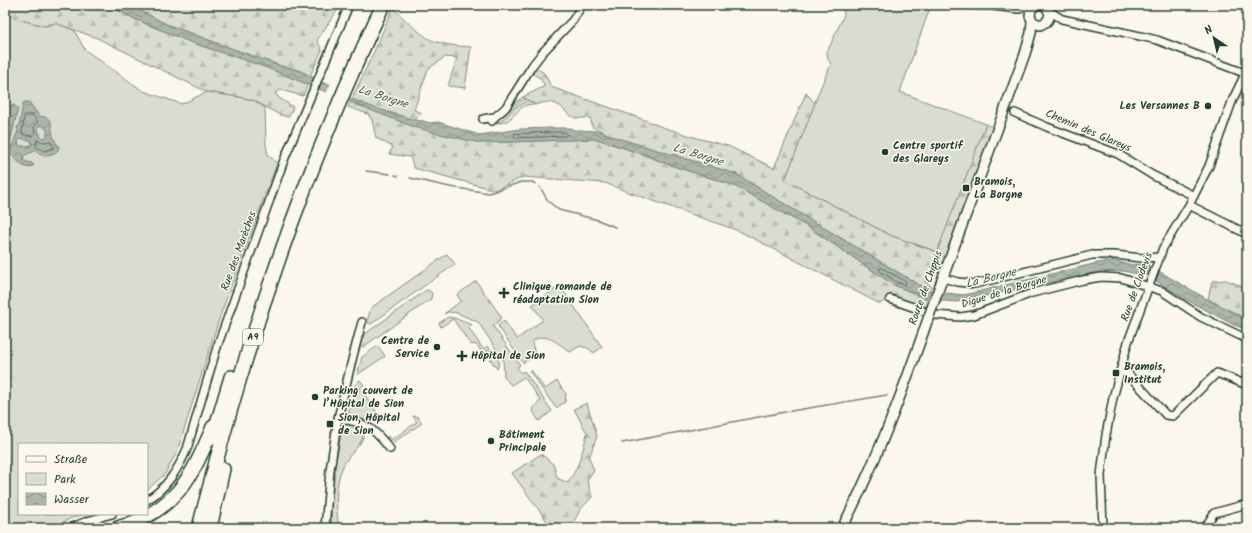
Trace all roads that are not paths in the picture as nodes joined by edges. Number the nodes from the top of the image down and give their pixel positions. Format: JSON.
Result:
{"nodes":[{"id":1,"x":349,"y":5,"type":"edge"},
{"id":2,"x":373,"y":5,"type":"edge"},
{"id":3,"x":383,"y":5,"type":"edge"},
{"id":4,"x":582,"y":5,"type":"edge"},
{"id":5,"x":967,"y":5,"type":"edge"},
{"id":6,"x":1043,"y":7,"type":"edge"},
{"id":7,"x":1013,"y":9,"type":"junction"},
{"id":8,"x":1062,"y":19,"type":"junction"},
{"id":9,"x":1031,"y":20,"type":"junction"},
{"id":10,"x":1044,"y":24,"type":"junction"},
{"id":11,"x":362,"y":40,"type":"junction"},
{"id":12,"x":1025,"y":54,"type":"junction"},
{"id":13,"x":1246,"y":72,"type":"edge"},
{"id":14,"x":1015,"y":113,"type":"dead end"},
{"id":15,"x":483,"y":119,"type":"dead end"},
{"id":16,"x":316,"y":148,"type":"junction"},
{"id":17,"x":1194,"y":196,"type":"junction"},
{"id":18,"x":1189,"y":205,"type":"junction"},
{"id":19,"x":1247,"y":234,"type":"edge"},
{"id":20,"x":1160,"y":257,"type":"junction"},
{"id":21,"x":943,"y":278,"type":"junction"},
{"id":22,"x":1149,"y":286,"type":"junction"},
{"id":23,"x":890,"y":299,"type":"dead end"},
{"id":24,"x":362,"y":322,"type":"dead end"},
{"id":25,"x":1247,"y":339,"type":"edge"},
{"id":26,"x":248,"y":351,"type":"junction"},
{"id":27,"x":1120,"y":371,"type":"junction"},
{"id":28,"x":1247,"y":385,"type":"edge"},
{"id":29,"x":222,"y":405,"type":"junction"},
{"id":30,"x":338,"y":418,"type":"junction"},
{"id":31,"x":390,"y":449,"type":"dead end"},
{"id":32,"x":148,"y":499,"type":"edge"},
{"id":33,"x":1247,"y":504,"type":"edge"},
{"id":34,"x":108,"y":515,"type":"edge"},
{"id":35,"x":70,"y":528,"type":"edge"},
{"id":36,"x":118,"y":528,"type":"edge"},
{"id":37,"x":190,"y":528,"type":"edge"},
{"id":38,"x":199,"y":528,"type":"edge"},
{"id":39,"x":210,"y":528,"type":"edge"},
{"id":40,"x":325,"y":528,"type":"edge"},
{"id":41,"x":842,"y":528,"type":"edge"},
{"id":42,"x":1103,"y":528,"type":"edge"},
{"id":43,"x":1202,"y":528,"type":"edge"}],
"edges":[{"from":1,"to":32,"type":"street","name":"Rue des Marèches"},
{"from":2,"to":11,"type":"highway","number":"A9"},
{"from":3,"to":11,"type":"highway","number":"A9"},
{"from":4,"to":15,"type":"street"},
{"from":5,"to":7,"type":"street"},
{"from":6,"to":7,"type":"street"},
{"from":6,"to":8,"type":"street"},
{"from":6,"to":9,"type":"street","name":"Route de Chippis"},
{"from":6,"to":10,"type":"street","name":"Route de Chippis"},
{"from":7,"to":9,"type":"street"},
{"from":8,"to":10,"type":"street"},
{"from":8,"to":13,"type":"street"},
{"from":9,"to":10,"type":"street"},
{"from":9,"to":12,"type":"street","name":"Route de Chippis"},
{"from":10,"to":12,"type":"street","name":"Route de Chippis"},
{"from":11,"to":16,"type":"highway","number":"A9"},
{"from":12,"to":21,"type":"street","name":"Route de Chippis"},
{"from":13,"to":17,"type":"street","name":"Rue de Clodevis"},
{"from":14,"to":17,"type":"street","name":"Chemin des Glareys"},
{"from":16,"to":26,"type":"highway","number":"A9"},
{"from":16,"to":29,"type":"highway","number":"A9"},
{"from":17,"to":18,"type":"street","name":"Rue de Clodevis"},
{"from":18,"to":19,"type":"street"},
{"from":18,"to":20,"type":"street","name":"Rue de Clodevis"},
{"from":20,"to":21,"type":"street"},
{"from":20,"to":22,"type":"street","name":"Rue de Clodevis"},
{"from":21,"to":41,"type":"street","name":"Route de Chippis","bridge":true},
{"from":22,"to":23,"type":"street","name":"Digue de la Borgne"},
{"from":22,"to":25,"type":"street","name":"Digue de la Borgne"},
{"from":22,"to":27,"type":"street","name":"Rue de Clodevis"},
{"from":24,"to":30,"type":"street"},
{"from":26,"to":38,"type":"highway","number":"A9"},
{"from":26,"to":39,"type":"highway"},
{"from":27,"to":28,"type":"street"},
{"from":27,"to":42,"type":"street","name":"Rue de Clodevis"},
{"from":29,"to":36,"type":"highway"},
{"from":29,"to":37,"type":"highway","number":"A9"},
{"from":30,"to":31,"type":"street"},
{"from":30,"to":40,"type":"street"},
{"from":33,"to":43,"type":"street"},
{"from":34,"to":35,"type":"street"}]}
